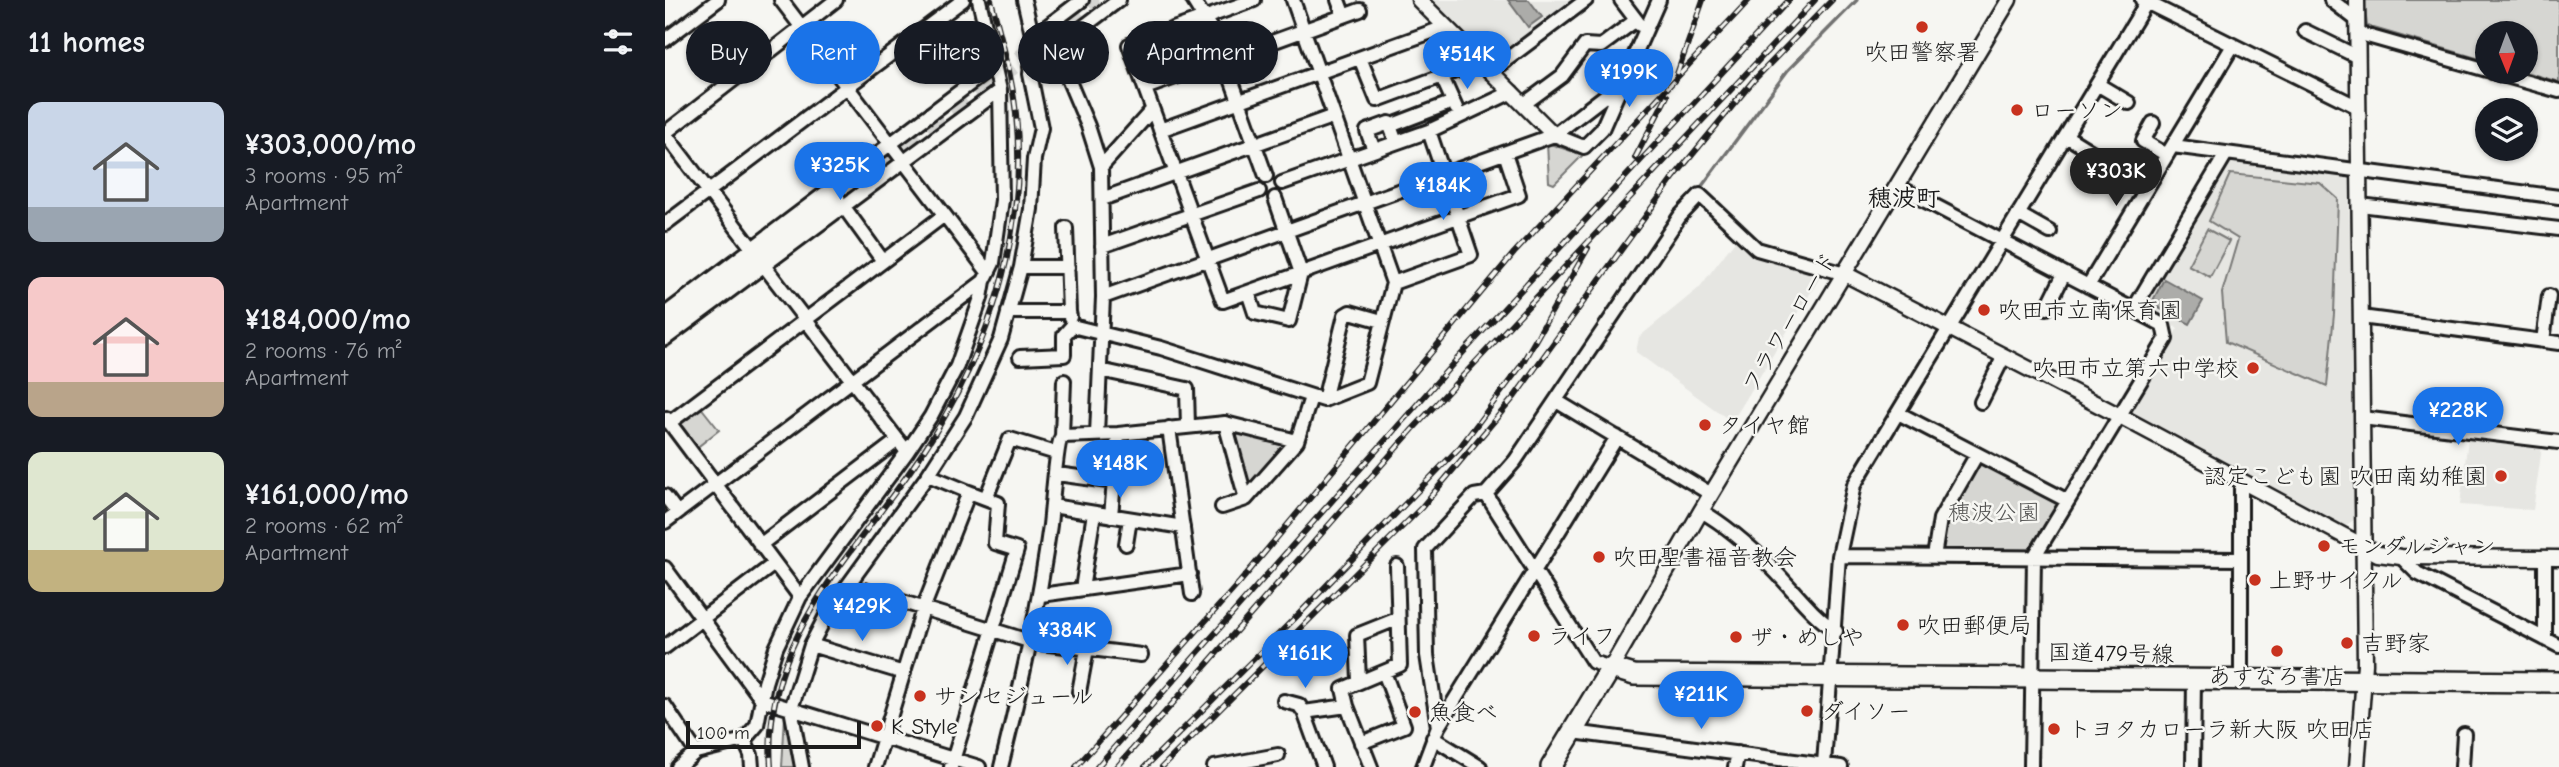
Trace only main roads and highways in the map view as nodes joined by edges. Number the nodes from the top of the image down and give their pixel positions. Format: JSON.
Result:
{"nodes":[{"id":1,"x":839,"y":203,"type":"tunnel mouth"},
{"id":2,"x":665,"y":327,"type":"edge"},
{"id":3,"x":2559,"y":682,"type":"edge"},
{"id":4,"x":1551,"y":767,"type":"edge"}],
"edges":[{"from":1,"to":2,"type":"main road"},
{"from":3,"to":4,"type":"main road","name":"国道479号線"}]}
